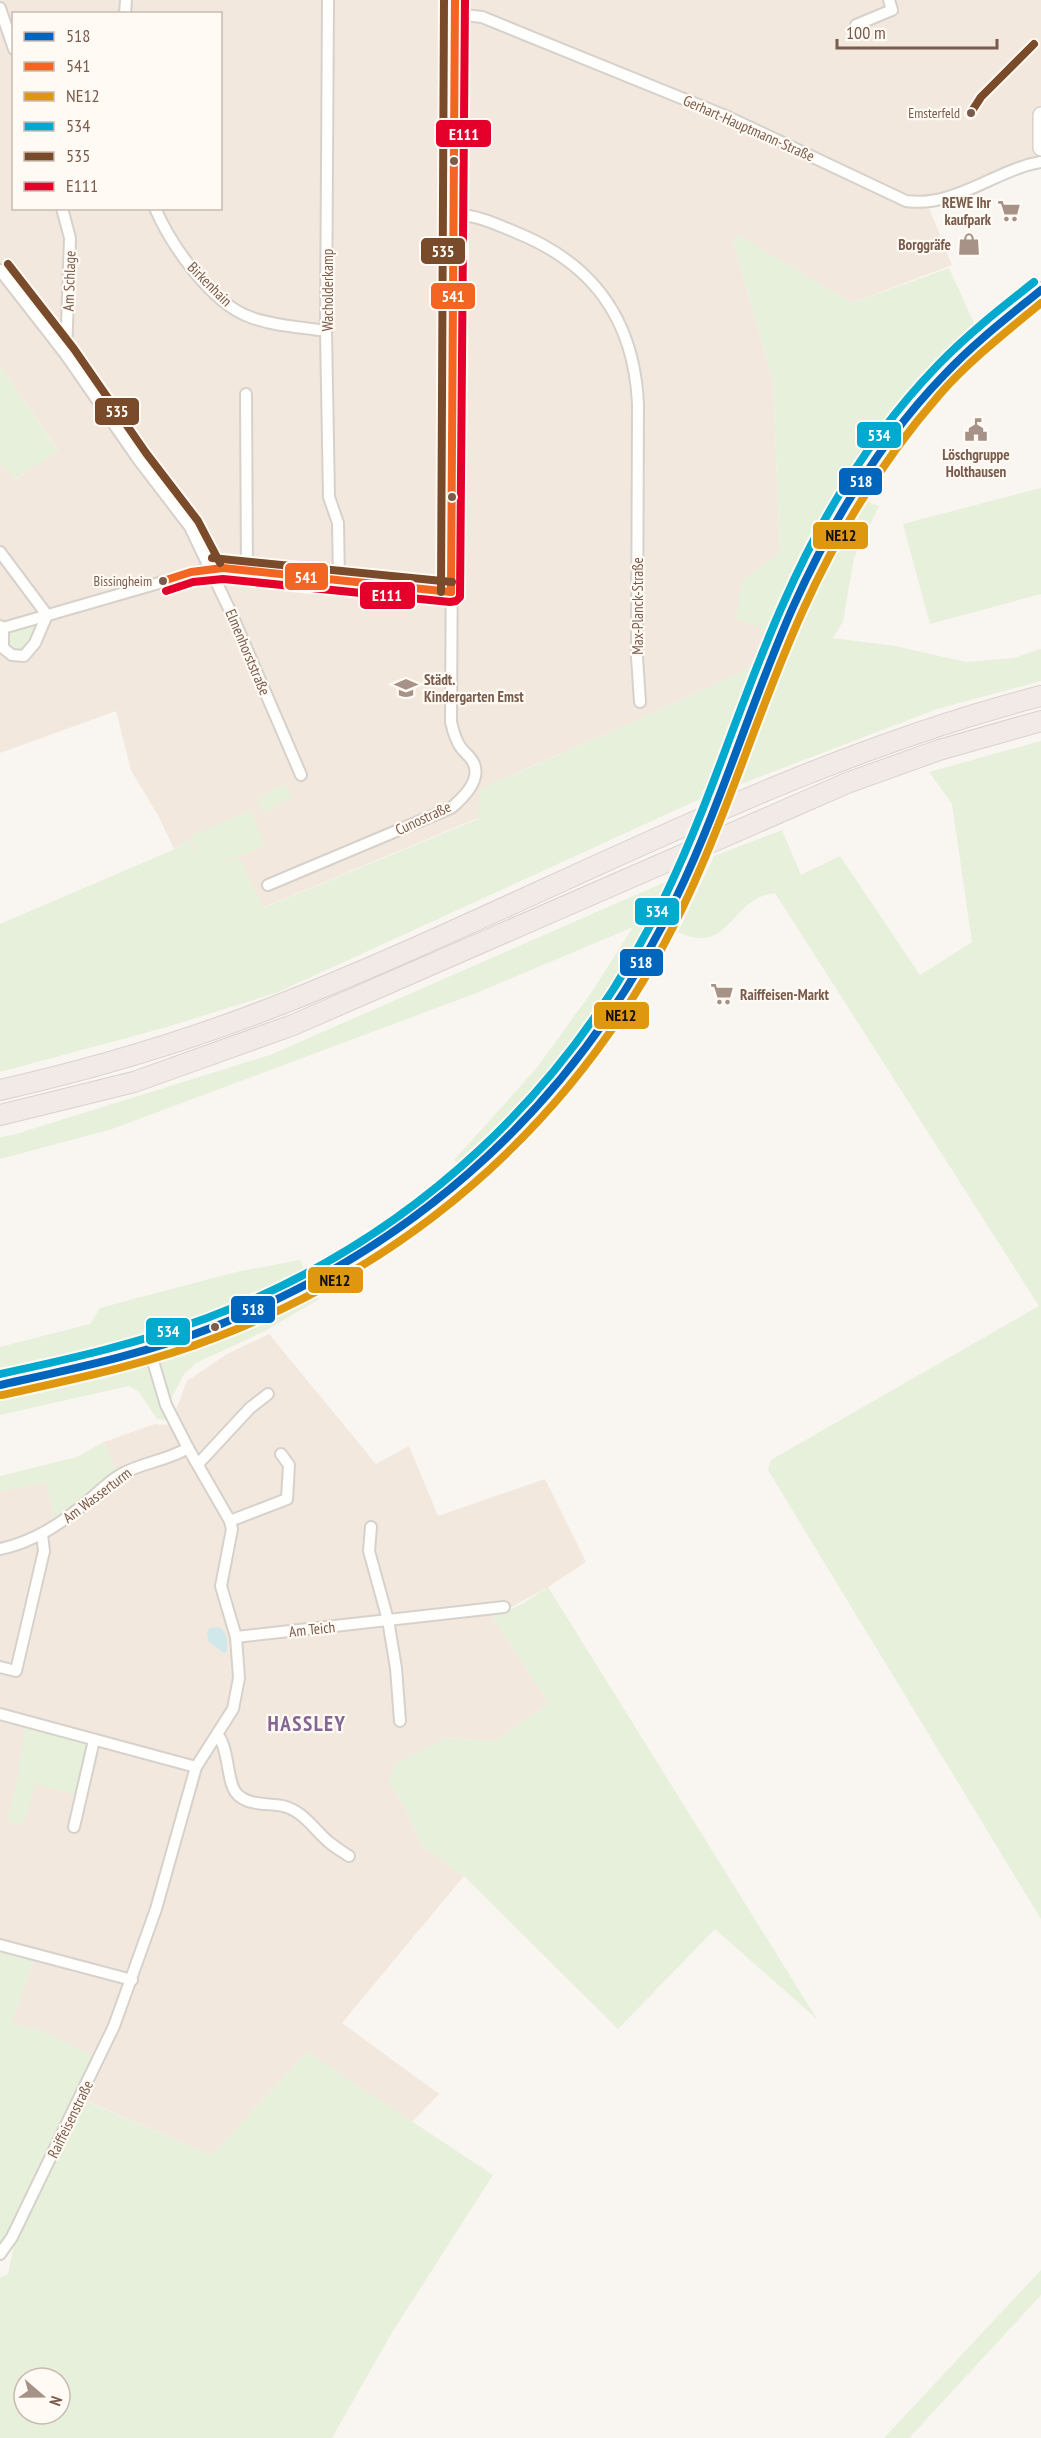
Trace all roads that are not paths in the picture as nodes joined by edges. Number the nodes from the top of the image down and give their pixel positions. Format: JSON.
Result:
{"nodes":[{"id":1,"x":328,"y":0,"type":"edge"},
{"id":2,"x":455,"y":0,"type":"edge"},
{"id":3,"x":889,"y":0,"type":"edge"},
{"id":4,"x":0,"y":8,"type":"edge"},
{"id":5,"x":455,"y":14,"type":"junction"},
{"id":6,"x":856,"y":25,"type":"dead end"},
{"id":7,"x":12,"y":43,"type":"edge"},
{"id":8,"x":1041,"y":115,"type":"edge"},
{"id":9,"x":1041,"y":148,"type":"edge"},
{"id":10,"x":1041,"y":162,"type":"edge"},
{"id":11,"x":63,"y":210,"type":"edge"},
{"id":12,"x":156,"y":210,"type":"edge"},
{"id":13,"x":453,"y":214,"type":"junction"},
{"id":14,"x":0,"y":270,"type":"edge"},
{"id":15,"x":1041,"y":290,"type":"edge"},
{"id":16,"x":326,"y":331,"type":"junction"},
{"id":17,"x":66,"y":356,"type":"junction"},
{"id":18,"x":246,"y":394,"type":"dead end"},
{"id":19,"x":0,"y":552,"type":"edge"},
{"id":20,"x":211,"y":568,"type":"junction"},
{"id":21,"x":247,"y":570,"type":"junction"},
{"id":22,"x":339,"y":579,"type":"junction"},
{"id":23,"x":451,"y":592,"type":"junction"},
{"id":24,"x":47,"y":615,"type":"junction"},
{"id":25,"x":1,"y":627,"type":"edge"},
{"id":26,"x":1041,"y":696,"type":"edge"},
{"id":27,"x":640,"y":702,"type":"dead end"},
{"id":28,"x":1041,"y":721,"type":"edge"},
{"id":29,"x":301,"y":775,"type":"dead end"},
{"id":30,"x":268,"y":885,"type":"dead end"},
{"id":31,"x":0,"y":1090,"type":"edge"},
{"id":32,"x":0,"y":1115,"type":"edge"},
{"id":33,"x":149,"y":1348,"type":"junction"},
{"id":34,"x":0,"y":1385,"type":"edge"},
{"id":35,"x":268,"y":1394,"type":"dead end"},
{"id":36,"x":188,"y":1448,"type":"junction"},
{"id":37,"x":281,"y":1454,"type":"dead end"},
{"id":38,"x":198,"y":1464,"type":"junction"},
{"id":39,"x":230,"y":1521,"type":"junction"},
{"id":40,"x":371,"y":1527,"type":"dead end"},
{"id":41,"x":42,"y":1534,"type":"junction"},
{"id":42,"x":0,"y":1549,"type":"edge"},
{"id":43,"x":504,"y":1607,"type":"dead end"},
{"id":44,"x":388,"y":1620,"type":"junction"},
{"id":45,"x":236,"y":1637,"type":"junction"},
{"id":46,"x":0,"y":1667,"type":"edge"},
{"id":47,"x":0,"y":1714,"type":"edge"},
{"id":48,"x":400,"y":1721,"type":"dead end"},
{"id":49,"x":218,"y":1735,"type":"junction"},
{"id":50,"x":94,"y":1740,"type":"junction"},
{"id":51,"x":196,"y":1767,"type":"junction"},
{"id":52,"x":75,"y":1827,"type":"dead end"},
{"id":53,"x":349,"y":1856,"type":"dead end"},
{"id":54,"x":0,"y":1945,"type":"edge"},
{"id":55,"x":132,"y":1980,"type":"junction"},
{"id":56,"x":0,"y":2254,"type":"edge"}],
"edges":[{"from":1,"to":16,"type":"street","name":"Wacholderkamp"},
{"from":2,"to":5,"type":"street","name":"Cunostraße"},
{"from":3,"to":6,"type":"street"},
{"from":4,"to":7,"type":"street"},
{"from":5,"to":10,"type":"street","name":"Gerhart-Hauptmann-Straße"},
{"from":5,"to":13,"type":"street","name":"Cunostraße"},
{"from":8,"to":9,"type":"main road"},
{"from":11,"to":17,"type":"street","name":"Am Schlage"},
{"from":12,"to":16,"type":"street","name":"Birkenhain"},
{"from":13,"to":23,"type":"street","name":"Cunostraße"},
{"from":13,"to":27,"type":"street","name":"Max-Planck-Straße"},
{"from":14,"to":17,"type":"street","name":"Elmenhorststraße"},
{"from":15,"to":33,"type":"main road","bridge":true},
{"from":16,"to":22,"type":"street","name":"Wacholderkamp"},
{"from":17,"to":20,"type":"street","name":"Elmenhorststraße"},
{"from":18,"to":21,"type":"street"},
{"from":19,"to":24,"type":"street"},
{"from":20,"to":21,"type":"street"},
{"from":20,"to":24,"type":"street"},
{"from":20,"to":29,"type":"street","name":"Elmenhorststraße"},
{"from":21,"to":22,"type":"street"},
{"from":22,"to":23,"type":"street"},
{"from":23,"to":30,"type":"street","name":"Cunostraße"},
{"from":24,"to":25,"type":"street"},
{"from":24,"to":25,"type":"street"},
{"from":26,"to":31,"type":"highway"},
{"from":28,"to":32,"type":"highway"},
{"from":33,"to":34,"type":"main road"},
{"from":33,"to":36,"type":"street"},
{"from":35,"to":38,"type":"street"},
{"from":36,"to":38,"type":"street"},
{"from":36,"to":41,"type":"street","name":"Am Wasserturm"},
{"from":37,"to":39,"type":"street"},
{"from":38,"to":39,"type":"street"},
{"from":39,"to":45,"type":"street","name":"Raiffeisenstraße"},
{"from":40,"to":44,"type":"street"},
{"from":41,"to":42,"type":"street","name":"Am Wasserturm"},
{"from":41,"to":46,"type":"street"},
{"from":43,"to":44,"type":"street","name":"Am Teich"},
{"from":44,"to":45,"type":"street","name":"Am Teich"},
{"from":44,"to":48,"type":"street"},
{"from":45,"to":49,"type":"street","name":"Raiffeisenstraße"},
{"from":47,"to":50,"type":"street"},
{"from":49,"to":51,"type":"street","name":"Raiffeisenstraße"},
{"from":49,"to":53,"type":"street"},
{"from":50,"to":51,"type":"street"},
{"from":50,"to":52,"type":"street"},
{"from":51,"to":55,"type":"street","name":"Raiffeisenstraße"},
{"from":54,"to":55,"type":"street"},
{"from":55,"to":56,"type":"street","name":"Raiffeisenstraße"}]}
